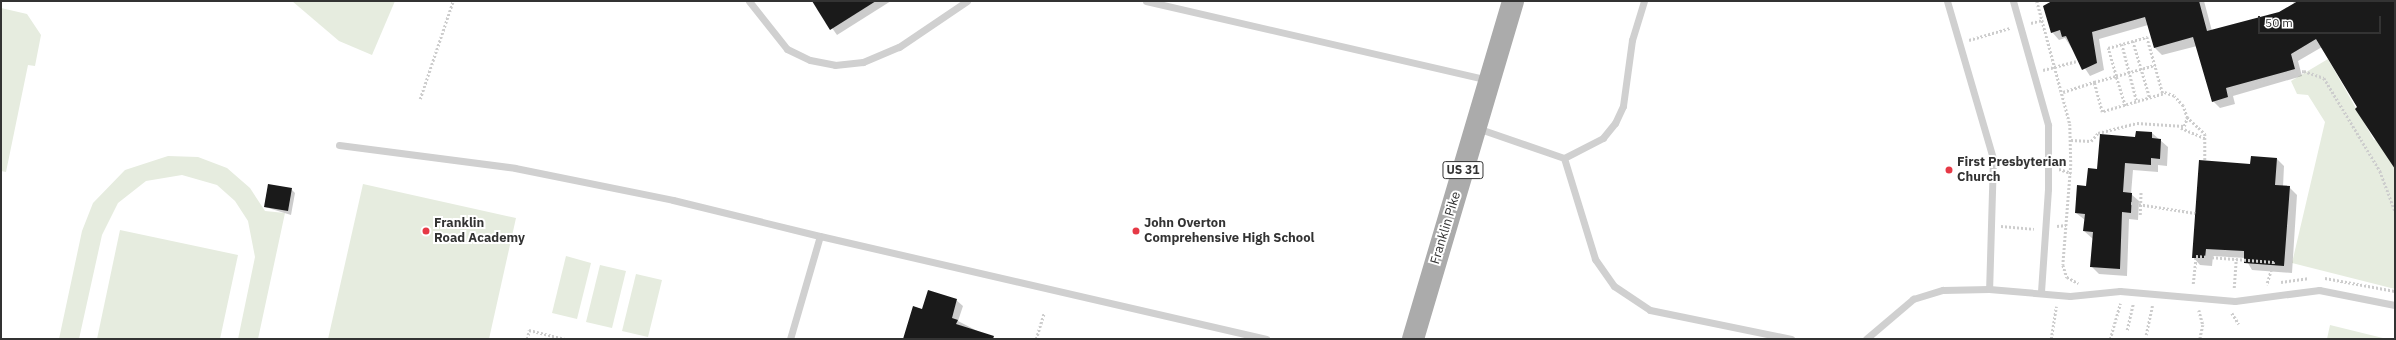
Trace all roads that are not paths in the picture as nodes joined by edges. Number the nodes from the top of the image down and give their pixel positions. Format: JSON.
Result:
{"nodes":[{"id":1,"x":749,"y":1,"type":"edge"},
{"id":2,"x":967,"y":1,"type":"edge"},
{"id":3,"x":1146,"y":1,"type":"edge"},
{"id":4,"x":1513,"y":1,"type":"edge"},
{"id":5,"x":1644,"y":1,"type":"edge"},
{"id":6,"x":1948,"y":1,"type":"edge"},
{"id":7,"x":2013,"y":1,"type":"edge"},
{"id":8,"x":1490,"y":81,"type":"junction"},
{"id":9,"x":1476,"y":127,"type":"junction"},
{"id":10,"x":339,"y":144,"type":"dead end"},
{"id":11,"x":1564,"y":158,"type":"junction"},
{"id":12,"x":820,"y":236,"type":"junction"},
{"id":13,"x":1990,"y":289,"type":"junction"},
{"id":14,"x":2041,"y":293,"type":"junction"},
{"id":15,"x":2395,"y":305,"type":"edge"},
{"id":16,"x":790,"y":339,"type":"edge"},
{"id":17,"x":1266,"y":339,"type":"edge"},
{"id":18,"x":1413,"y":339,"type":"edge"},
{"id":19,"x":1791,"y":339,"type":"edge"},
{"id":20,"x":1866,"y":339,"type":"edge"}],
"edges":[{"from":1,"to":2,"type":"lane"},
{"from":3,"to":8,"type":"lane"},
{"from":4,"to":8,"type":"main road","name":"Franklin Pike","number":"US 31"},
{"from":5,"to":11,"type":"lane"},
{"from":6,"to":13,"type":"lane"},
{"from":7,"to":14,"type":"lane"},
{"from":8,"to":9,"type":"main road","name":"Franklin Pike","number":"US 31"},
{"from":9,"to":11,"type":"lane"},
{"from":9,"to":18,"type":"main road","name":"Franklin Pike","number":"US 31"},
{"from":10,"to":12,"type":"lane"},
{"from":11,"to":19,"type":"lane"},
{"from":12,"to":16,"type":"lane"},
{"from":12,"to":17,"type":"lane"},
{"from":13,"to":14,"type":"lane"},
{"from":13,"to":20,"type":"lane"},
{"from":14,"to":15,"type":"lane"}]}
